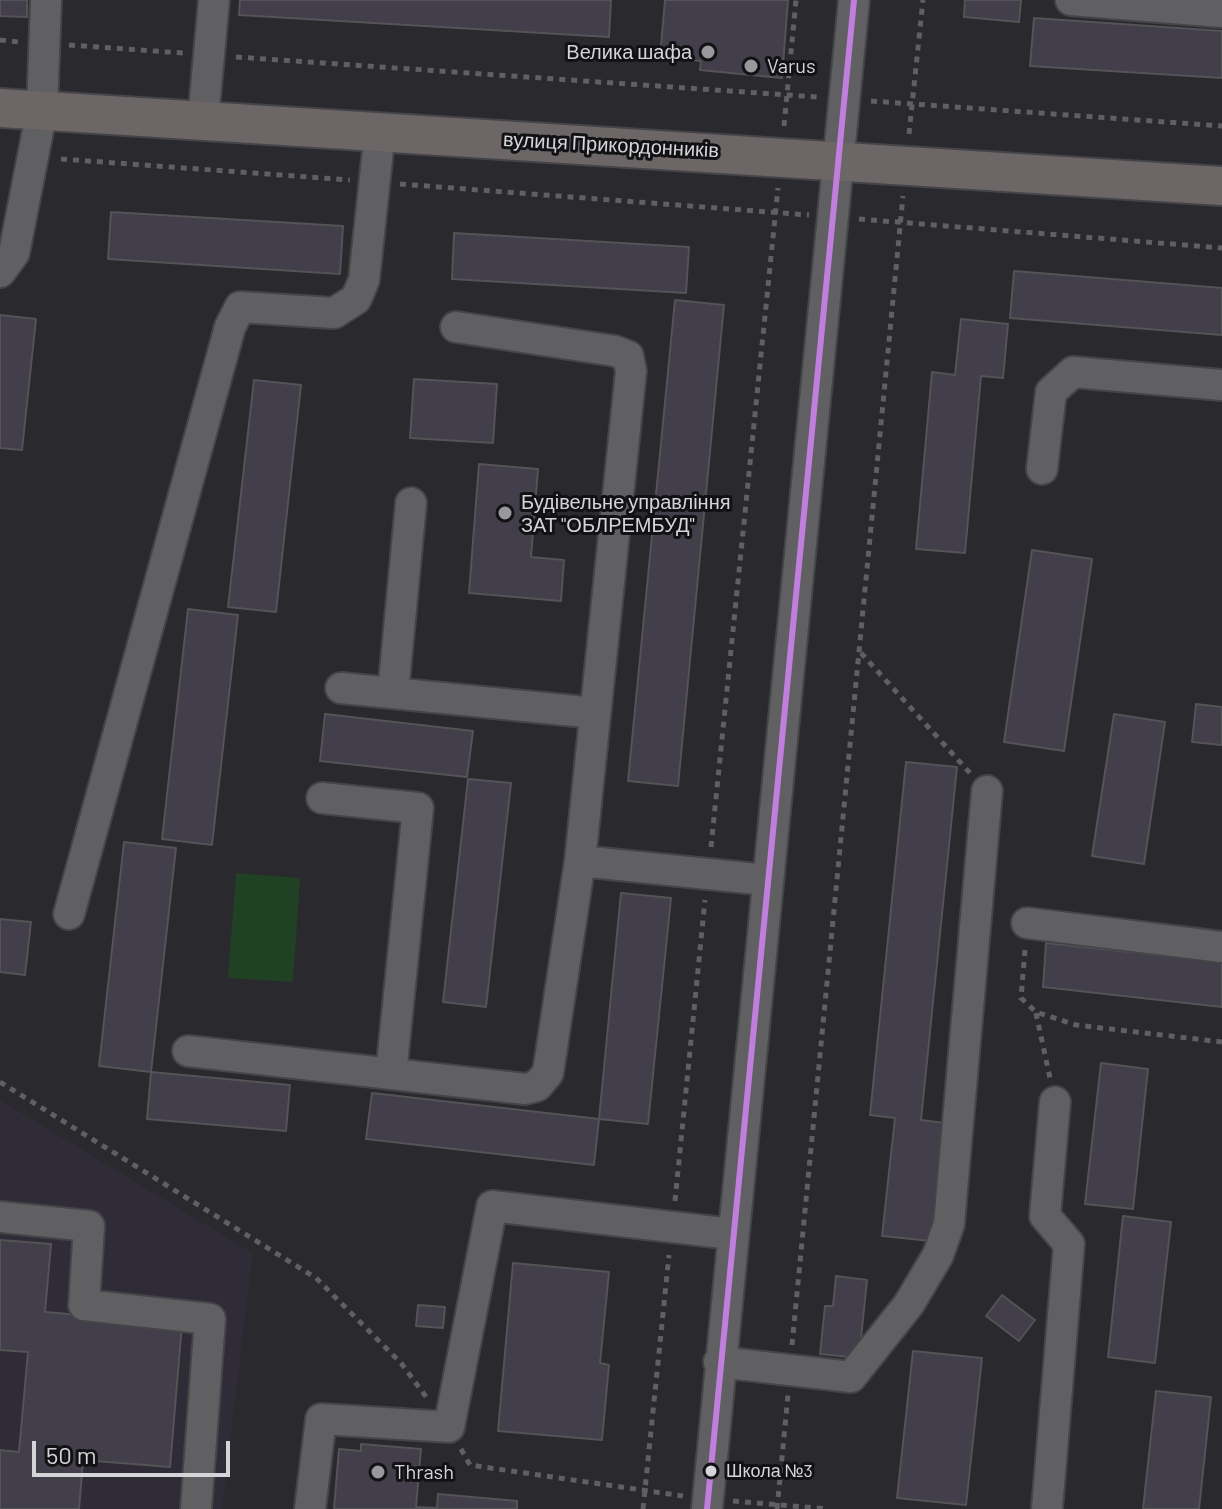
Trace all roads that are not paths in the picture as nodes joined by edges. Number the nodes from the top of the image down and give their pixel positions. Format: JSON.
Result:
{"nodes":[{"id":1,"x":46,"y":0,"type":"edge"},
{"id":2,"x":214,"y":0,"type":"edge"},
{"id":3,"x":854,"y":0,"type":"edge"},
{"id":4,"x":1071,"y":0,"type":"edge"},
{"id":5,"x":1222,"y":12,"type":"edge"},
{"id":6,"x":0,"y":108,"type":"edge"},
{"id":7,"x":42,"y":110,"type":"junction"},
{"id":8,"x":203,"y":120,"type":"junction"},
{"id":9,"x":380,"y":131,"type":"junction"},
{"id":10,"x":839,"y":159,"type":"junction"},
{"id":11,"x":1222,"y":186,"type":"edge"},
{"id":12,"x":0,"y":272,"type":"edge"},
{"id":13,"x":456,"y":327,"type":"dead end"},
{"id":14,"x":1222,"y":385,"type":"edge"},
{"id":15,"x":1042,"y":469,"type":"dead end"},
{"id":16,"x":411,"y":503,"type":"dead end"},
{"id":17,"x":341,"y":688,"type":"dead end"},
{"id":18,"x":393,"y":693,"type":"junction"},
{"id":19,"x":595,"y":713,"type":"junction"},
{"id":20,"x":987,"y":791,"type":"road end"},
{"id":21,"x":322,"y":798,"type":"dead end"},
{"id":22,"x":580,"y":861,"type":"junction"},
{"id":23,"x":767,"y":880,"type":"junction"},
{"id":24,"x":69,"y":914,"type":"dead end"},
{"id":25,"x":1027,"y":923,"type":"road end"},
{"id":26,"x":1222,"y":947,"type":"edge"},
{"id":27,"x":188,"y":1051,"type":"dead end"},
{"id":28,"x":391,"y":1074,"type":"junction"},
{"id":29,"x":1055,"y":1102,"type":"road end"},
{"id":30,"x":0,"y":1217,"type":"edge"},
{"id":31,"x":732,"y":1234,"type":"junction"},
{"id":32,"x":719,"y":1362,"type":"junction"},
{"id":33,"x":707,"y":1502,"type":"edge"},
{"id":34,"x":196,"y":1509,"type":"edge"},
{"id":35,"x":310,"y":1509,"type":"edge"},
{"id":36,"x":1047,"y":1509,"type":"edge"}],
"edges":[{"from":1,"to":7,"type":"street"},
{"from":2,"to":8,"type":"street"},
{"from":3,"to":10,"type":"street"},
{"from":4,"to":5,"type":"street"},
{"from":6,"to":7,"type":"main road","name":"вулиця Прикордонників"},
{"from":7,"to":8,"type":"main road","name":"вулиця Прикордонників"},
{"from":7,"to":12,"type":"street"},
{"from":8,"to":9,"type":"main road","name":"вулиця Прикордонників"},
{"from":9,"to":10,"type":"main road","name":"вулиця Прикордонників"},
{"from":9,"to":24,"type":"street"},
{"from":10,"to":11,"type":"main road","name":"вулиця Прикордонників"},
{"from":10,"to":23,"type":"street"},
{"from":13,"to":19,"type":"street"},
{"from":14,"to":15,"type":"street"},
{"from":16,"to":18,"type":"street"},
{"from":17,"to":18,"type":"street"},
{"from":18,"to":19,"type":"street"},
{"from":19,"to":22,"type":"street"},
{"from":20,"to":32,"type":"street"},
{"from":21,"to":28,"type":"street"},
{"from":22,"to":23,"type":"street"},
{"from":22,"to":28,"type":"street"},
{"from":23,"to":31,"type":"street"},
{"from":25,"to":26,"type":"street"},
{"from":27,"to":28,"type":"street"},
{"from":29,"to":36,"type":"street"},
{"from":30,"to":34,"type":"street"},
{"from":31,"to":32,"type":"street"},
{"from":31,"to":35,"type":"street"},
{"from":32,"to":33,"type":"street"}]}
